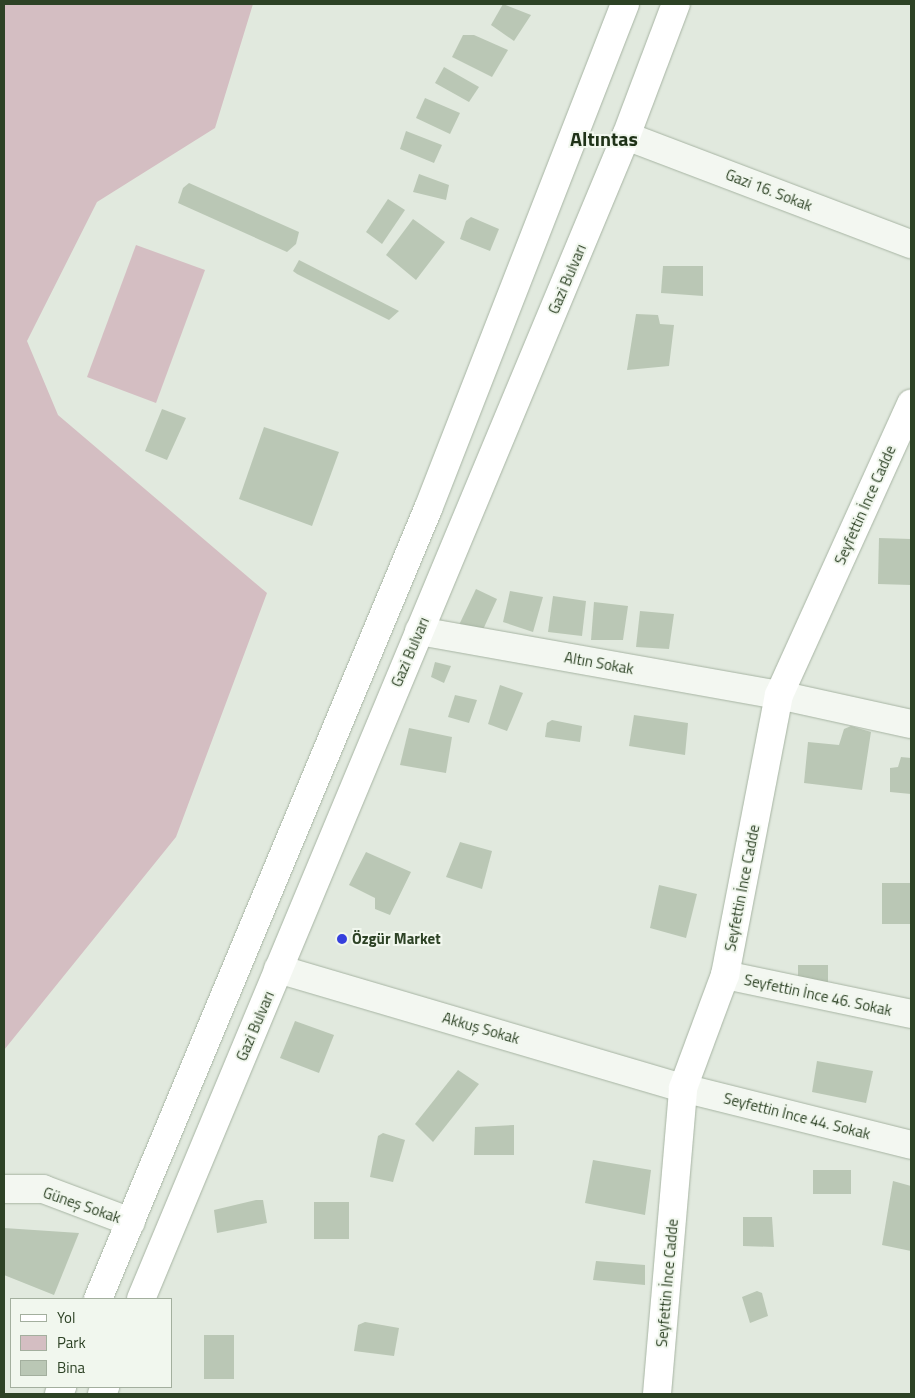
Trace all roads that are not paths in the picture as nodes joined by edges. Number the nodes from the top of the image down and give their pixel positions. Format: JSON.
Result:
{"nodes":[{"id":1,"x":625,"y":4,"type":"edge"},
{"id":2,"x":676,"y":4,"type":"edge"},
{"id":3,"x":626,"y":136,"type":"junction"},
{"id":4,"x":911,"y":244,"type":"edge"},
{"id":5,"x":911,"y":404,"type":"edge"},
{"id":6,"x":418,"y":631,"type":"junction"},
{"id":7,"x":779,"y":695,"type":"junction"},
{"id":8,"x":911,"y":724,"type":"edge"},
{"id":9,"x":278,"y":968,"type":"junction"},
{"id":10,"x":725,"y":975,"type":"junction"},
{"id":11,"x":911,"y":1014,"type":"edge"},
{"id":12,"x":684,"y":1088,"type":"junction"},
{"id":13,"x":911,"y":1145,"type":"edge"},
{"id":14,"x":4,"y":1189,"type":"edge"},
{"id":15,"x":130,"y":1222,"type":"junction"},
{"id":16,"x":98,"y":1298,"type":"edge"},
{"id":17,"x":141,"y":1298,"type":"edge"},
{"id":18,"x":657,"y":1394,"type":"edge"}],
"edges":[{"from":1,"to":15,"type":"main road"},
{"from":2,"to":3,"type":"main road","name":"Gazi Bulvarı"},
{"from":3,"to":4,"type":"street","name":"Gazi 16. Sokak"},
{"from":3,"to":6,"type":"main road","name":"Gazi Bulvarı"},
{"from":5,"to":7,"type":"main road","name":"Seyfettin İnce Cadde"},
{"from":6,"to":7,"type":"street","name":"Altın Sokak"},
{"from":6,"to":9,"type":"main road","name":"Gazi Bulvarı"},
{"from":7,"to":8,"type":"street","name":"Altın Sokak"},
{"from":7,"to":10,"type":"main road","name":"Seyfettin İnce Cadde"},
{"from":9,"to":12,"type":"street","name":"Akkuş Sokak"},
{"from":9,"to":17,"type":"main road","name":"Gazi Bulvarı"},
{"from":10,"to":11,"type":"street","name":"Seyfettin İnce 46. Sokak"},
{"from":10,"to":12,"type":"main road","name":"Seyfettin İnce Cadde"},
{"from":12,"to":13,"type":"street","name":"Seyfettin İnce 44. Sokak"},
{"from":12,"to":18,"type":"main road","name":"Seyfettin İnce Cadde"},
{"from":14,"to":15,"type":"street","name":"Güneş Sokak"},
{"from":15,"to":16,"type":"main road"}]}
